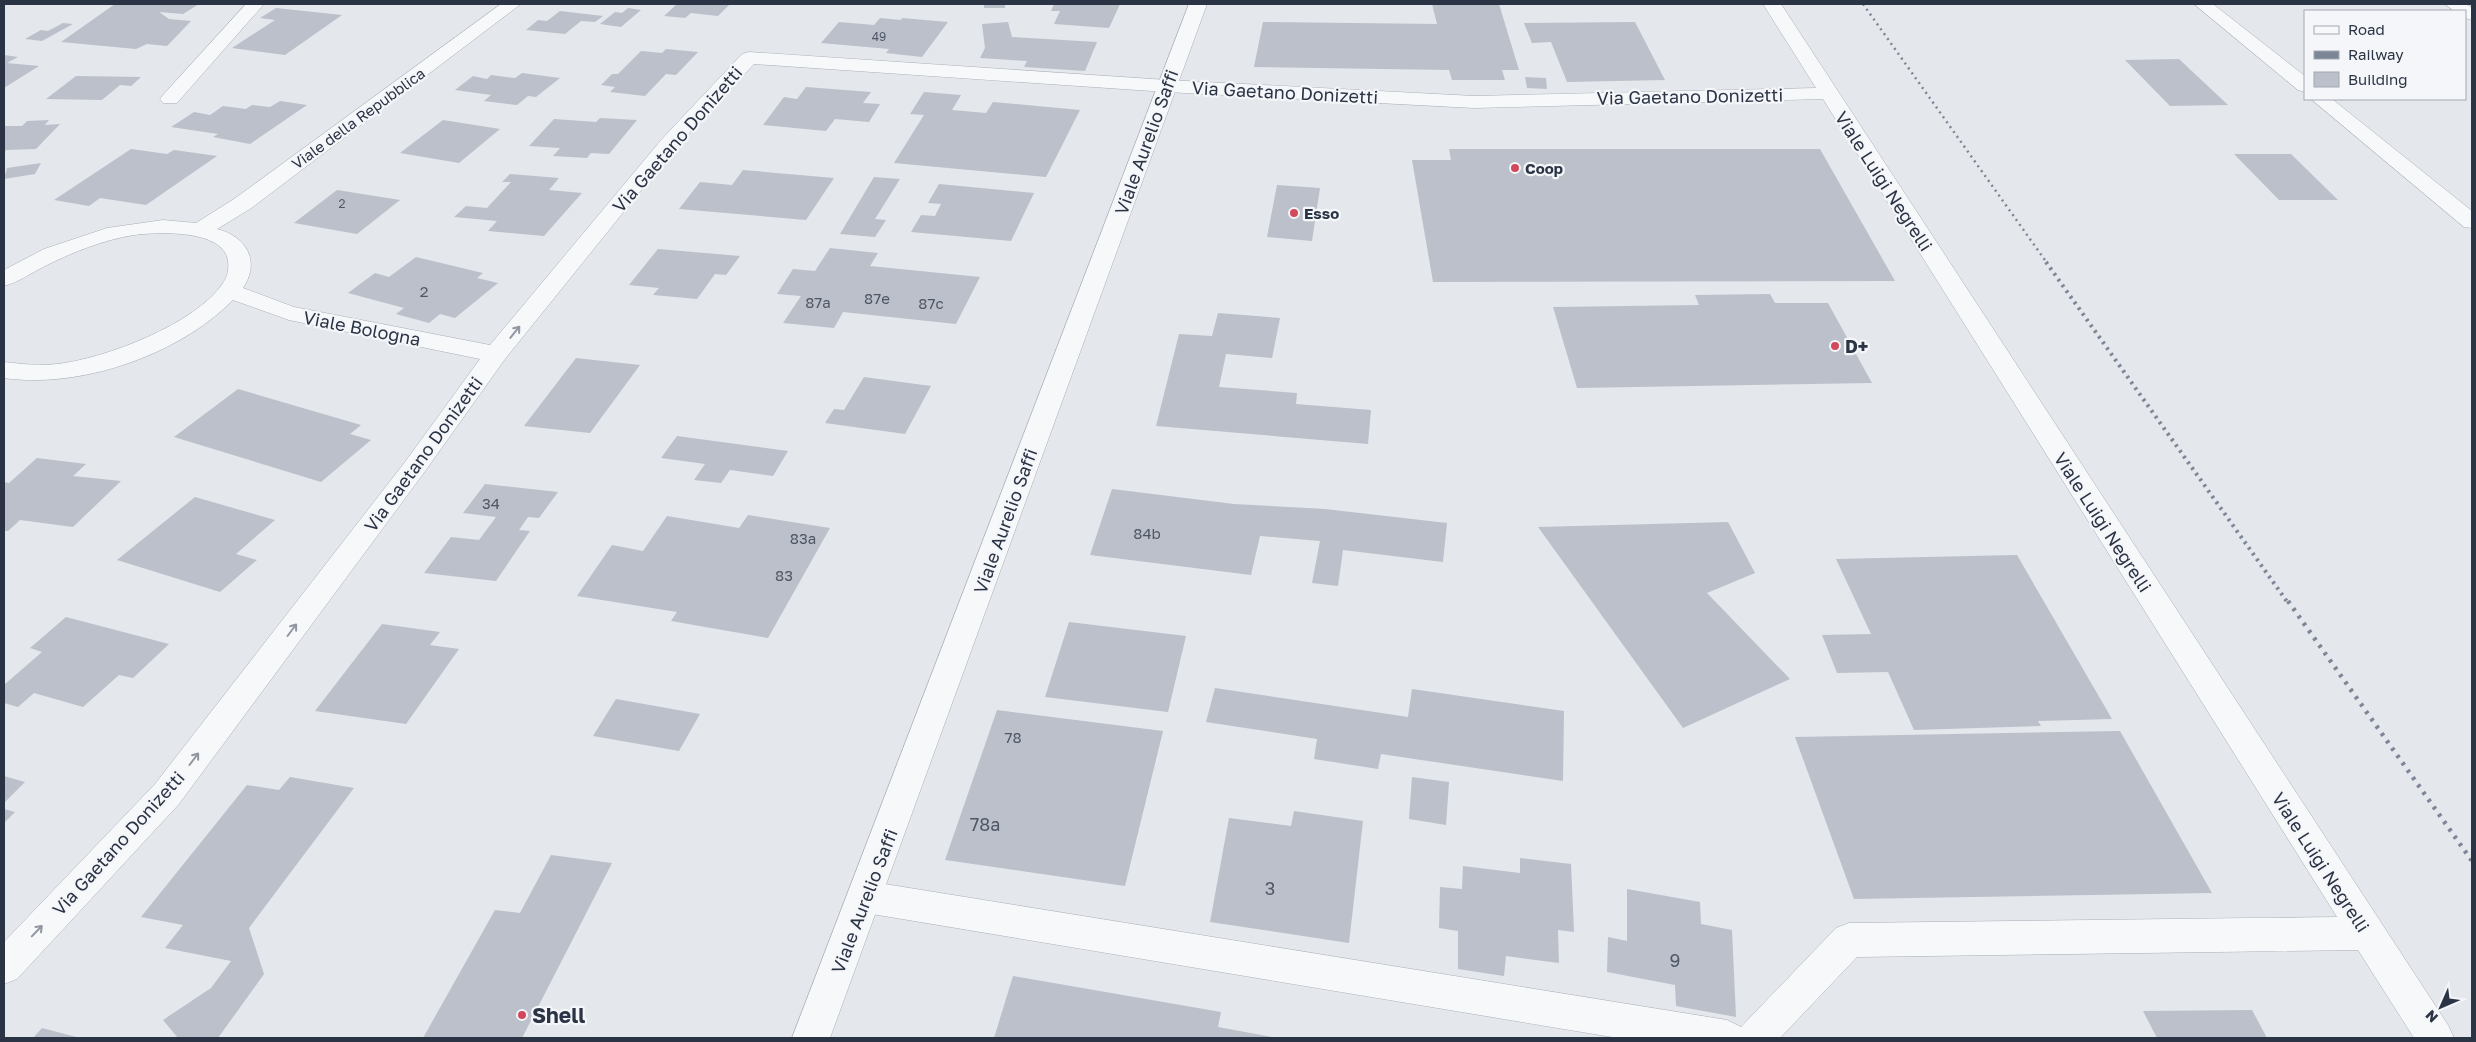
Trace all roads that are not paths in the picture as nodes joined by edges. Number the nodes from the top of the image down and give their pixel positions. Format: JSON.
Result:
{"nodes":[{"id":1,"x":255,"y":4,"type":"edge"},
{"id":2,"x":512,"y":4,"type":"edge"},
{"id":3,"x":1198,"y":4,"type":"edge"},
{"id":4,"x":1772,"y":4,"type":"edge"},
{"id":5,"x":2202,"y":4,"type":"edge"},
{"id":6,"x":2304,"y":85,"type":"edge"},
{"id":7,"x":1167,"y":86,"type":"junction"},
{"id":8,"x":1828,"y":93,"type":"junction"},
{"id":9,"x":170,"y":99,"type":"dead end"},
{"id":10,"x":2321,"y":100,"type":"edge"},
{"id":11,"x":2472,"y":222,"type":"edge"},
{"id":12,"x":201,"y":229,"type":"junction"},
{"id":13,"x":4,"y":279,"type":"edge"},
{"id":14,"x":230,"y":291,"type":"junction"},
{"id":15,"x":496,"y":354,"type":"junction"},
{"id":16,"x":6,"y":373,"type":"edge"},
{"id":17,"x":866,"y":897,"type":"junction"},
{"id":18,"x":2367,"y":933,"type":"junction"},
{"id":19,"x":4,"y":967,"type":"edge"},
{"id":20,"x":812,"y":1038,"type":"edge"},
{"id":21,"x":1727,"y":1038,"type":"edge"},
{"id":22,"x":1755,"y":1038,"type":"edge"},
{"id":23,"x":2435,"y":1038,"type":"edge"}],
"edges":[{"from":1,"to":9,"type":"street"},
{"from":2,"to":12,"type":"street","name":"Viale della Repubblica"},
{"from":3,"to":7,"type":"street","name":"Viale Aurelio Saffi"},
{"from":4,"to":8,"type":"street","name":"Viale Luigi Negrelli"},
{"from":5,"to":6,"type":"street"},
{"from":7,"to":8,"type":"street","name":"Via Gaetano Donizetti"},
{"from":15,"to":7,"type":"street","name":"Via Gaetano Donizetti","one_way":true},
{"from":7,"to":17,"type":"street","name":"Viale Aurelio Saffi"},
{"from":8,"to":18,"type":"street","name":"Viale Luigi Negrelli"},
{"from":10,"to":11,"type":"street"},
{"from":12,"to":13,"type":"street"},
{"from":12,"to":14,"type":"street"},
{"from":14,"to":15,"type":"street","name":"Viale Bologna"},
{"from":14,"to":16,"type":"street"},
{"from":19,"to":15,"type":"street","name":"Via Gaetano Donizetti","one_way":true},
{"from":17,"to":20,"type":"street","name":"Viale Aurelio Saffi"},
{"from":17,"to":21,"type":"street"},
{"from":18,"to":22,"type":"street"},
{"from":18,"to":23,"type":"street","name":"Viale Luigi Negrelli"}]}
